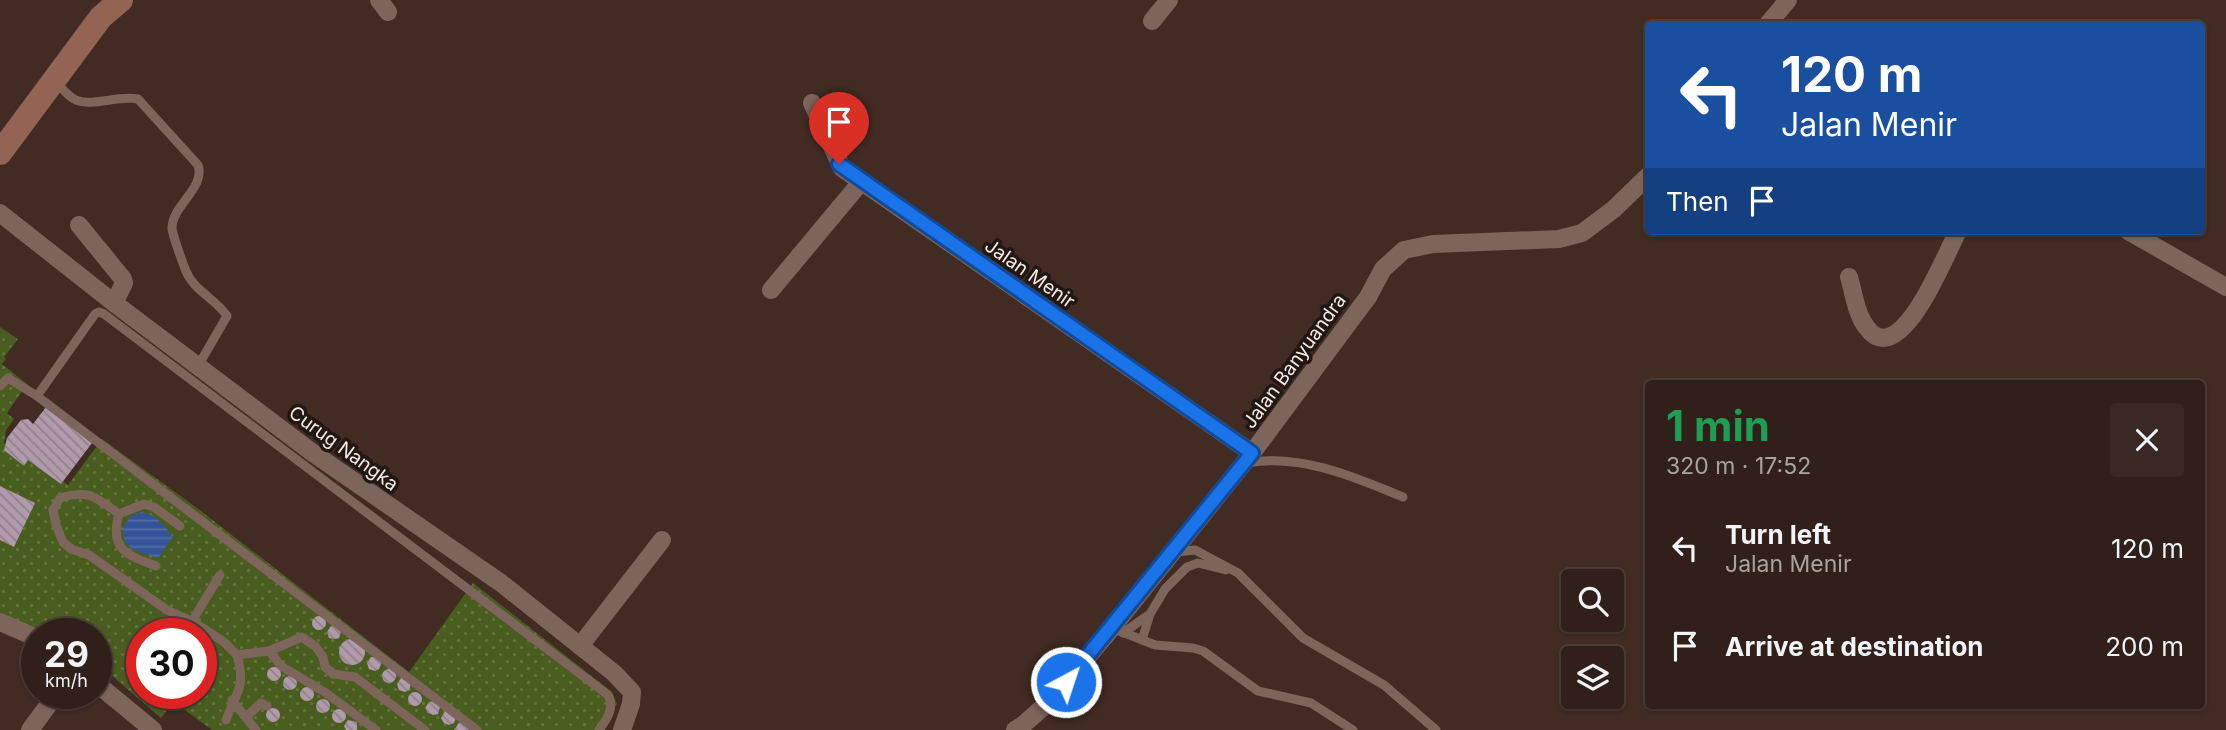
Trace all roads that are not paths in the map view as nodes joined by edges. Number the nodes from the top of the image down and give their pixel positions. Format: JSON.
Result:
{"nodes":[{"id":1,"x":121,"y":0,"type":"edge"},
{"id":2,"x":1169,"y":0,"type":"edge"},
{"id":3,"x":1788,"y":0,"type":"edge"},
{"id":4,"x":1152,"y":21,"type":"dead end"},
{"id":5,"x":1770,"y":21,"type":"edge"},
{"id":6,"x":53,"y":79,"type":"junction"},
{"id":7,"x":812,"y":103,"type":"dead end"},
{"id":8,"x":0,"y":153,"type":"edge"},
{"id":9,"x":1645,"y":179,"type":"edge"},
{"id":10,"x":861,"y":182,"type":"junction"},
{"id":11,"x":0,"y":213,"type":"edge"},
{"id":12,"x":79,"y":225,"type":"dead end"},
{"id":13,"x":1956,"y":235,"type":"edge"},
{"id":14,"x":2135,"y":235,"type":"edge"},
{"id":15,"x":1849,"y":277,"type":"dead end"},
{"id":16,"x":2226,"y":287,"type":"edge"},
{"id":17,"x":771,"y":290,"type":"dead end"},
{"id":18,"x":114,"y":303,"type":"junction"},
{"id":19,"x":198,"y":366,"type":"junction"},
{"id":20,"x":0,"y":386,"type":"edge"},
{"id":21,"x":37,"y":396,"type":"junction"},
{"id":22,"x":1248,"y":459,"type":"junction"},
{"id":23,"x":1403,"y":497,"type":"dead end"},
{"id":24,"x":119,"y":514,"type":"junction"},
{"id":25,"x":180,"y":526,"type":"dead end"},
{"id":26,"x":662,"y":540,"type":"dead end"},
{"id":27,"x":1171,"y":552,"type":"junction"},
{"id":28,"x":156,"y":566,"type":"dead end"},
{"id":29,"x":1238,"y":573,"type":"junction"},
{"id":30,"x":220,"y":575,"type":"dead end"},
{"id":31,"x":1150,"y":614,"type":"junction"},
{"id":32,"x":185,"y":618,"type":"edge"},
{"id":33,"x":194,"y":618,"type":"edge"},
{"id":34,"x":0,"y":622,"type":"edge"},
{"id":35,"x":1118,"y":630,"type":"junction"},
{"id":36,"x":21,"y":631,"type":"edge"},
{"id":37,"x":217,"y":637,"type":"edge"},
{"id":38,"x":1142,"y":640,"type":"junction"},
{"id":39,"x":580,"y":646,"type":"junction"},
{"id":40,"x":268,"y":651,"type":"junction"},
{"id":41,"x":237,"y":654,"type":"junction"},
{"id":42,"x":112,"y":696,"type":"edge"},
{"id":43,"x":232,"y":700,"type":"junction"},
{"id":44,"x":268,"y":706,"type":"dead end"},
{"id":45,"x":45,"y":709,"type":"edge"},
{"id":46,"x":246,"y":717,"type":"junction"},
{"id":47,"x":226,"y":720,"type":"dead end"},
{"id":48,"x":30,"y":730,"type":"edge"},
{"id":49,"x":153,"y":730,"type":"edge"},
{"id":50,"x":256,"y":730,"type":"edge"},
{"id":51,"x":376,"y":730,"type":"edge"},
{"id":52,"x":425,"y":730,"type":"edge"},
{"id":53,"x":477,"y":730,"type":"edge"},
{"id":54,"x":599,"y":730,"type":"edge"},
{"id":55,"x":622,"y":730,"type":"edge"},
{"id":56,"x":1015,"y":730,"type":"edge"},
{"id":57,"x":1353,"y":730,"type":"edge"},
{"id":58,"x":1436,"y":730,"type":"edge"}],
"edges":[{"from":1,"to":6,"type":"main road"},
{"from":2,"to":4,"type":"street"},
{"from":3,"to":5,"type":"street"},
{"from":6,"to":8,"type":"main road"},
{"from":6,"to":19,"type":"lane"},
{"from":7,"to":10,"type":"street","name":"Jalan Menir"},
{"from":9,"to":22,"type":"street","name":"Jalan Banyuandra"},
{"from":10,"to":17,"type":"street"},
{"from":10,"to":22,"type":"street","name":"Jalan Menir"},
{"from":11,"to":18,"type":"street","name":"Curug Nangka"},
{"from":12,"to":18,"type":"street"},
{"from":13,"to":15,"type":"street"},
{"from":14,"to":16,"type":"street"},
{"from":18,"to":19,"type":"street","name":"Curug Nangka"},
{"from":19,"to":39,"type":"street","name":"Curug Nangka"},
{"from":20,"to":21,"type":"lane"},
{"from":21,"to":53,"type":"lane"},
{"from":21,"to":54,"type":"lane"},
{"from":22,"to":23,"type":"lane"},
{"from":22,"to":27,"type":"street","name":"Jalan Banyuandra"},
{"from":24,"to":25,"type":"lane"},
{"from":24,"to":28,"type":"lane"},
{"from":24,"to":32,"type":"lane"},
{"from":26,"to":39,"type":"street"},
{"from":27,"to":29,"type":"lane"},
{"from":27,"to":35,"type":"street","name":"Jalan Banyuandra"},
{"from":29,"to":31,"type":"lane"},
{"from":29,"to":58,"type":"lane"},
{"from":30,"to":33,"type":"lane"},
{"from":31,"to":35,"type":"lane"},
{"from":31,"to":38,"type":"lane"},
{"from":34,"to":36,"type":"street"},
{"from":35,"to":38,"type":"lane"},
{"from":35,"to":56,"type":"street","name":"Jalan Banyuandra"},
{"from":37,"to":41,"type":"lane"},
{"from":38,"to":57,"type":"lane"},
{"from":39,"to":55,"type":"street","name":"Curug Nangka"},
{"from":40,"to":41,"type":"lane"},
{"from":40,"to":51,"type":"lane"},
{"from":40,"to":52,"type":"lane"},
{"from":41,"to":43,"type":"lane"},
{"from":42,"to":49,"type":"street"},
{"from":43,"to":46,"type":"lane"},
{"from":43,"to":47,"type":"lane"},
{"from":44,"to":46,"type":"lane"},
{"from":45,"to":48,"type":"street"},
{"from":46,"to":50,"type":"lane"}]}
